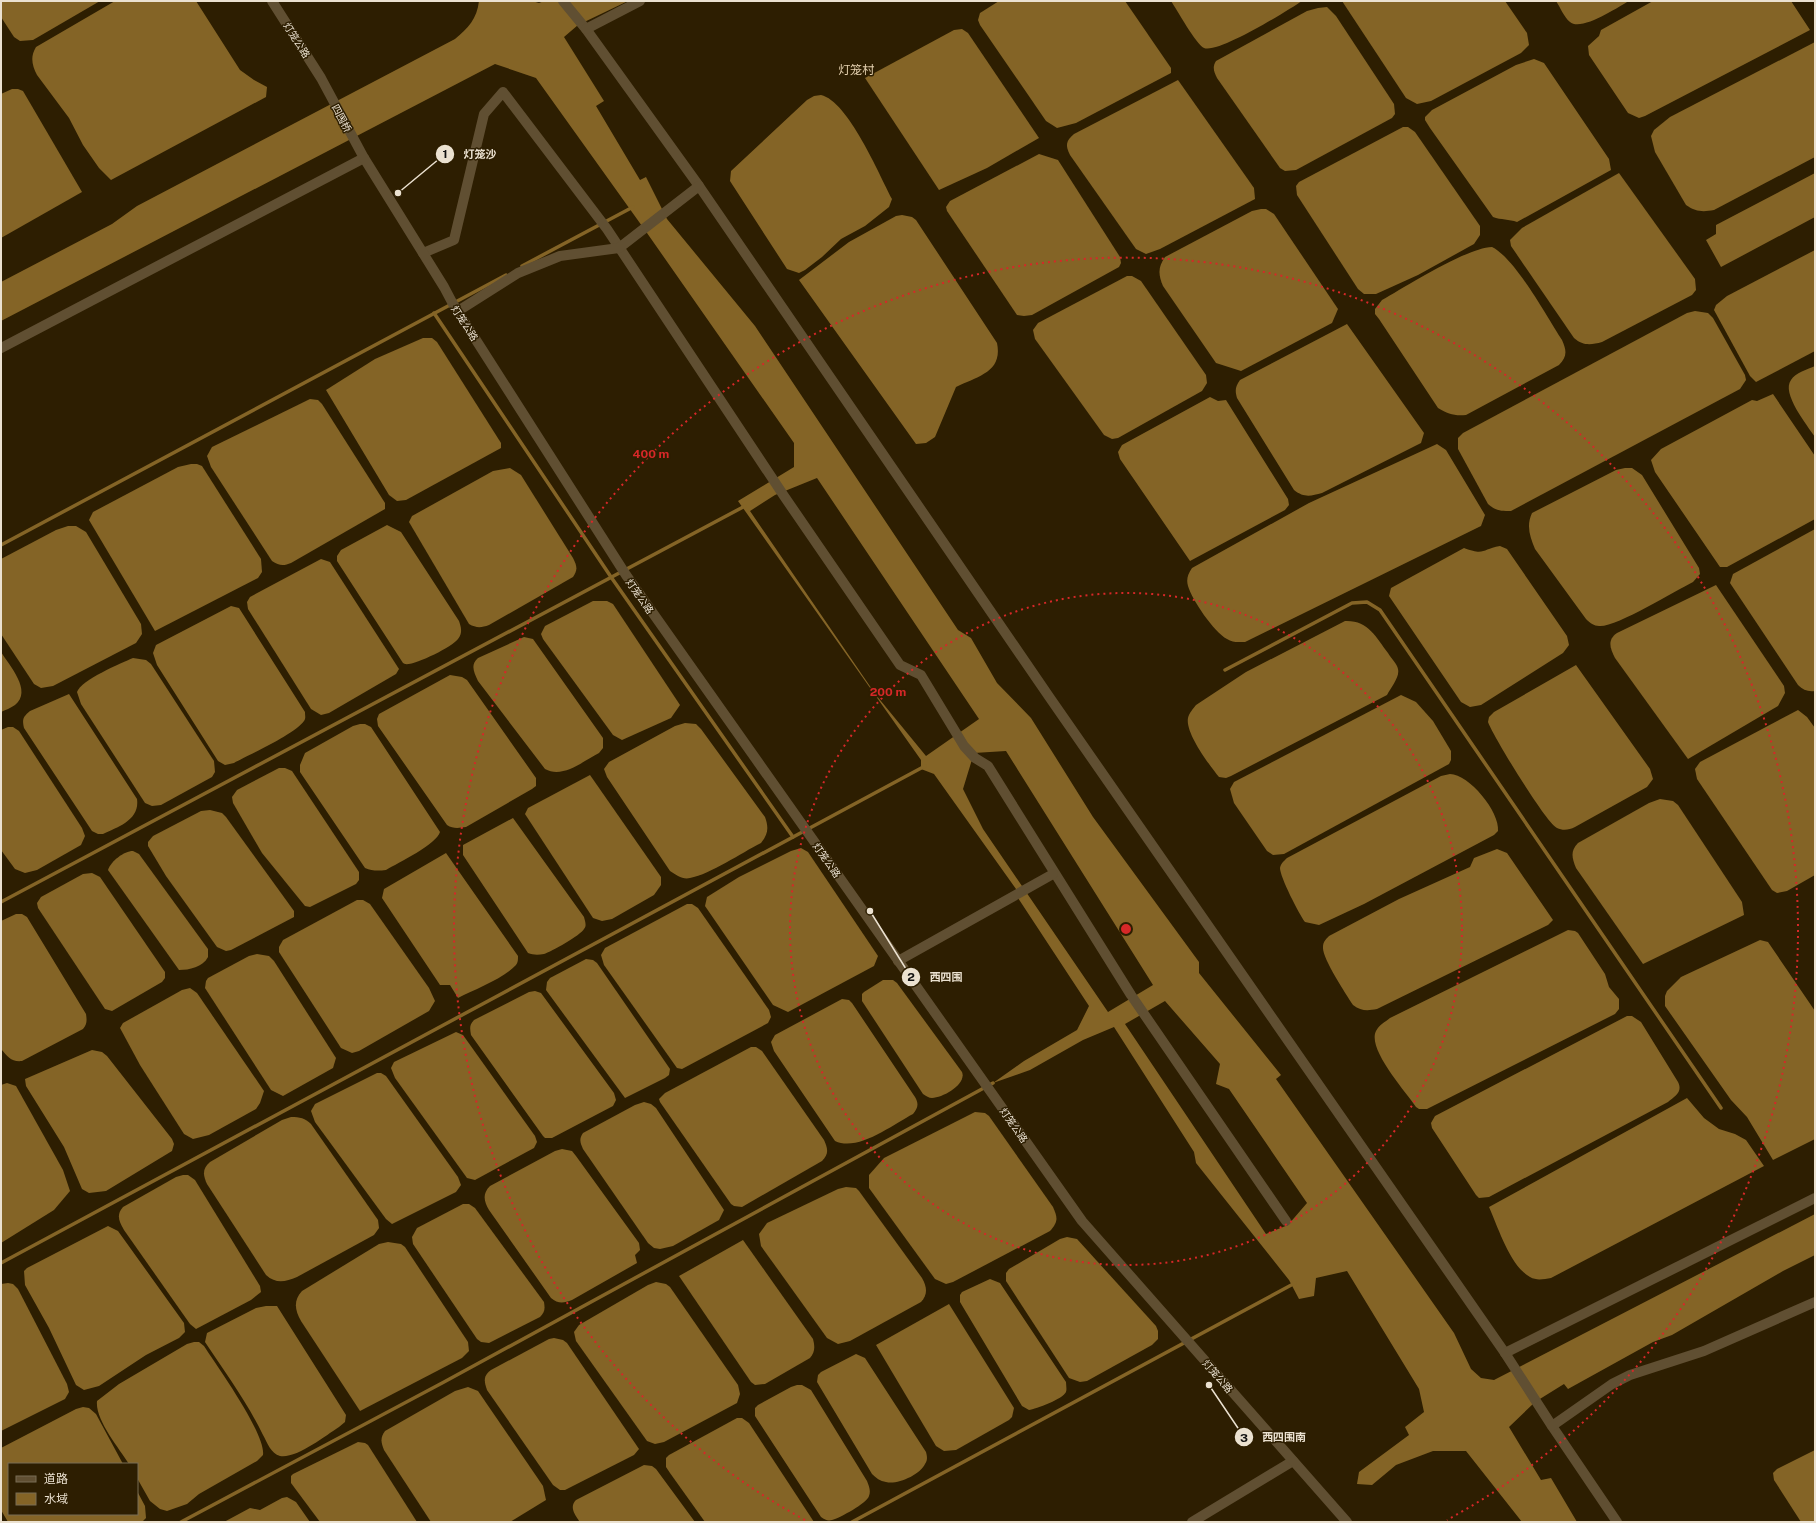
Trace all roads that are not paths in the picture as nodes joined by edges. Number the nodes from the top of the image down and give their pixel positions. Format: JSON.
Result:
{"nodes":[{"id":1,"x":272,"y":1,"type":"edge"},
{"id":2,"x":563,"y":1,"type":"edge"},
{"id":3,"x":640,"y":1,"type":"edge"},
{"id":4,"x":586,"y":29,"type":"junction"},
{"id":5,"x":321,"y":78,"type":"joint"},
{"id":6,"x":364,"y":158,"type":"junction"},
{"id":7,"x":699,"y":186,"type":"junction"},
{"id":8,"x":619,"y":248,"type":"junction"},
{"id":9,"x":423,"y":253,"type":"junction"},
{"id":10,"x":455,"y":308,"type":"junction"},
{"id":11,"x":1,"y":348,"type":"edge"},
{"id":12,"x":1053,"y":874,"type":"dead end"},
{"id":13,"x":898,"y":961,"type":"junction"},
{"id":14,"x":1815,"y":1198,"type":"edge"},
{"id":15,"x":1286,"y":1221,"type":"dead end"},
{"id":16,"x":1815,"y":1302,"type":"edge"},
{"id":17,"x":1505,"y":1353,"type":"junction"},
{"id":18,"x":1552,"y":1426,"type":"junction"},
{"id":19,"x":1293,"y":1461,"type":"junction"},
{"id":20,"x":1192,"y":1522,"type":"edge"},
{"id":21,"x":1346,"y":1522,"type":"edge"},
{"id":22,"x":1617,"y":1522,"type":"edge"}],
"edges":[{"from":1,"to":5,"type":"street","name":"灯笼公路"},
{"from":2,"to":4,"type":"street"},
{"from":3,"to":4,"type":"street"},
{"from":4,"to":7,"type":"street"},
{"from":5,"to":6,"type":"street","name":"四围桥"},
{"from":6,"to":9,"type":"street","name":"灯笼公路"},
{"from":6,"to":11,"type":"street"},
{"from":7,"to":8,"type":"street"},
{"from":7,"to":17,"type":"street"},
{"from":8,"to":9,"type":"street"},
{"from":8,"to":10,"type":"street"},
{"from":8,"to":15,"type":"street"},
{"from":9,"to":10,"type":"street","name":"灯笼公路"},
{"from":10,"to":13,"type":"street","name":"灯笼公路"},
{"from":12,"to":13,"type":"street"},
{"from":13,"to":19,"type":"street","name":"灯笼公路"},
{"from":14,"to":17,"type":"street"},
{"from":16,"to":18,"type":"street"},
{"from":17,"to":18,"type":"street"},
{"from":18,"to":22,"type":"street"},
{"from":19,"to":20,"type":"street"},
{"from":19,"to":21,"type":"street","name":"灯笼公路"}]}
